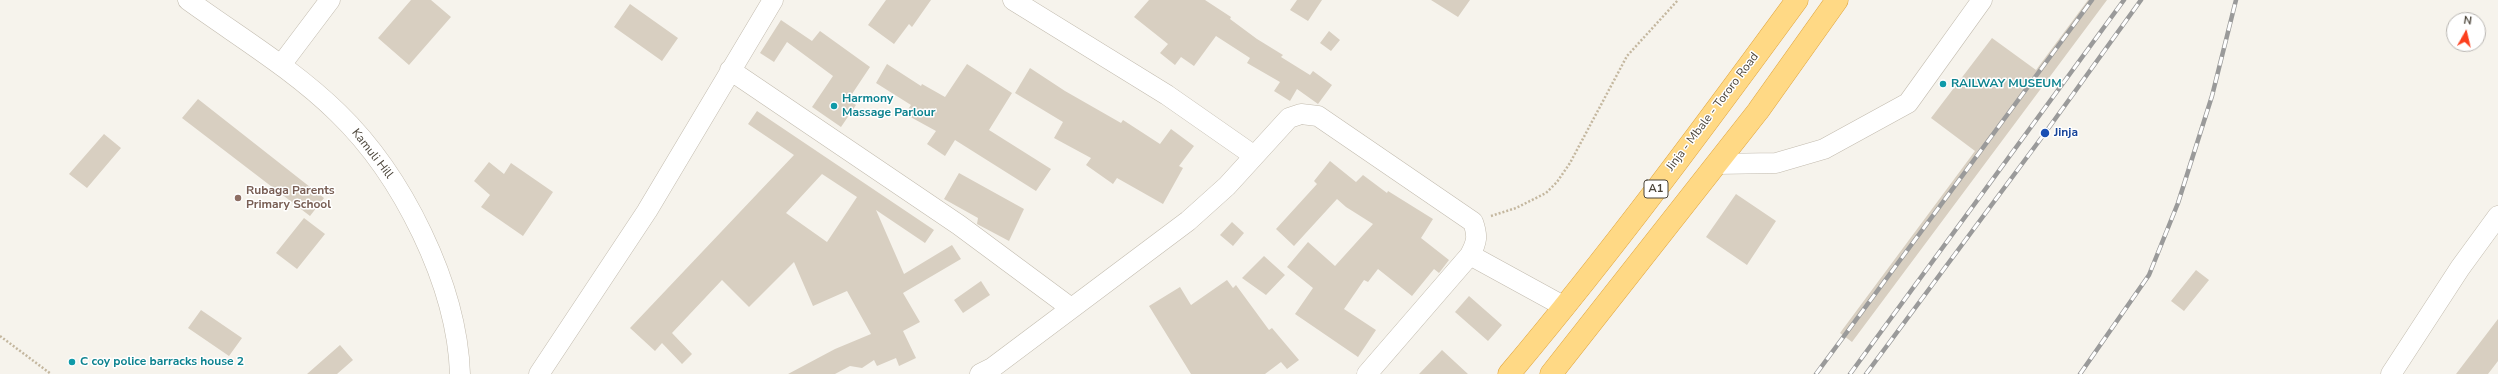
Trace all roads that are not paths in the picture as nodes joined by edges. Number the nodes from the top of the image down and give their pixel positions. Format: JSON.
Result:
{"nodes":[{"id":1,"x":188,"y":0,"type":"edge"},
{"id":2,"x":330,"y":0,"type":"edge"},
{"id":3,"x":772,"y":0,"type":"edge"},
{"id":4,"x":1013,"y":0,"type":"edge"},
{"id":5,"x":1797,"y":0,"type":"edge"},
{"id":6,"x":1837,"y":0,"type":"edge"},
{"id":7,"x":1982,"y":0,"type":"edge"},
{"id":8,"x":282,"y":65,"type":"junction"},
{"id":9,"x":730,"y":70,"type":"junction"},
{"id":10,"x":1253,"y":155,"type":"junction"},
{"id":11,"x":1716,"y":164,"type":"junction"},
{"id":12,"x":2498,"y":216,"type":"edge"},
{"id":13,"x":1470,"y":256,"type":"junction"},
{"id":14,"x":1071,"y":308,"type":"junction"},
{"id":15,"x":1565,"y":308,"type":"junction"},
{"id":16,"x":989,"y":372,"type":"edge"},
{"id":17,"x":460,"y":374,"type":"edge"},
{"id":18,"x":539,"y":374,"type":"edge"},
{"id":19,"x":1367,"y":374,"type":"edge"},
{"id":20,"x":1509,"y":374,"type":"edge"},
{"id":21,"x":1552,"y":374,"type":"edge"},
{"id":22,"x":2391,"y":374,"type":"edge"}],
"edges":[{"from":1,"to":8,"type":"street","name":"Kamuli Hill"},
{"from":2,"to":8,"type":"street"},
{"from":3,"to":9,"type":"street"},
{"from":4,"to":10,"type":"street"},
{"from":5,"to":15,"type":"highway","name":"Jinja - Mbale - Tororo Road","number":"A1"},
{"from":6,"to":11,"type":"highway","number":"A1"},
{"from":7,"to":11,"type":"street"},
{"from":8,"to":17,"type":"street","name":"Kamuli Hill"},
{"from":9,"to":14,"type":"street"},
{"from":9,"to":18,"type":"street"},
{"from":10,"to":13,"type":"street"},
{"from":10,"to":14,"type":"street"},
{"from":11,"to":21,"type":"highway","number":"A1"},
{"from":12,"to":22,"type":"street"},
{"from":13,"to":15,"type":"street"},
{"from":13,"to":19,"type":"street"},
{"from":14,"to":16,"type":"street"},
{"from":15,"to":20,"type":"highway","name":"Jinja - Mbale - Tororo Road","number":"A1"}]}
